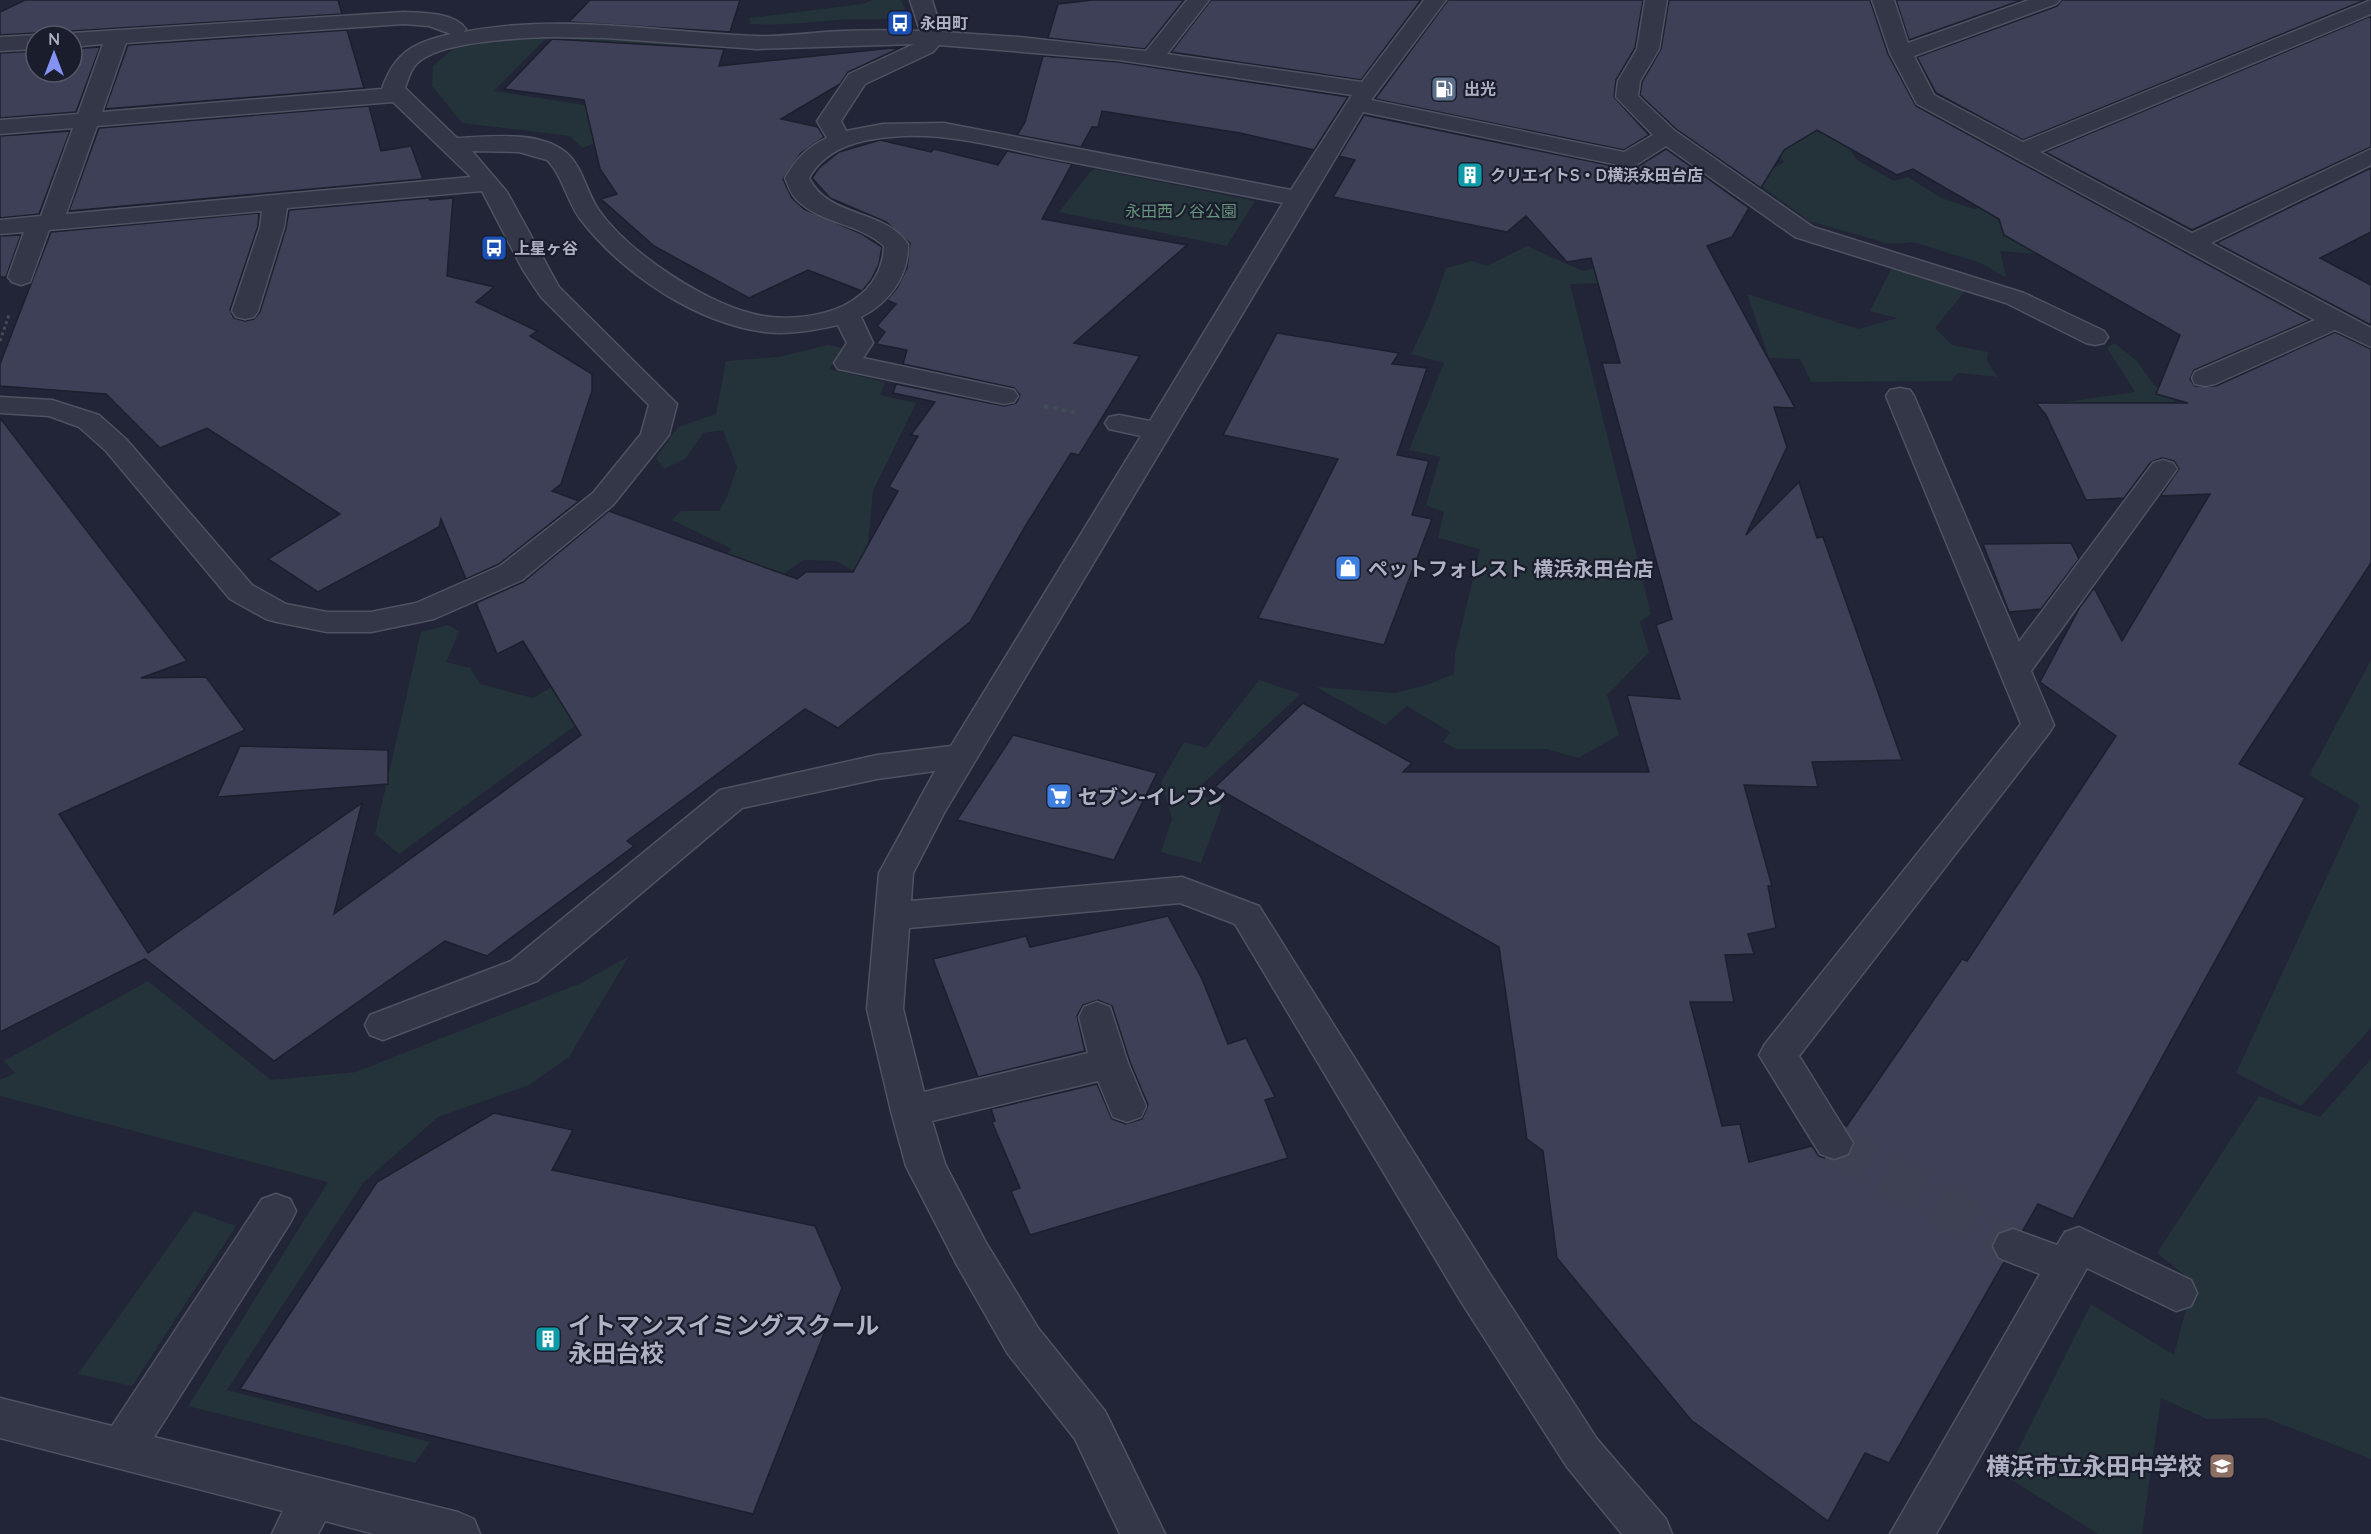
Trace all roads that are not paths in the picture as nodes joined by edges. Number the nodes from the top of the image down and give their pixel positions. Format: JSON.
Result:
{"nodes":[{"id":1,"x":921,"y":0,"type":"edge"},
{"id":2,"x":1198,"y":0,"type":"edge"},
{"id":3,"x":1435,"y":0,"type":"edge"},
{"id":4,"x":1656,"y":0,"type":"edge"},
{"id":5,"x":1883,"y":0,"type":"edge"},
{"id":6,"x":2049,"y":0,"type":"edge"},
{"id":7,"x":2371,"y":6,"type":"edge"},
{"id":8,"x":442,"y":17,"type":"edge"},
{"id":9,"x":117,"y":37,"type":"junction"},
{"id":10,"x":933,"y":38,"type":"junction"},
{"id":11,"x":84,"y":39,"type":"edge"},
{"id":12,"x":24,"y":43,"type":"edge"},
{"id":13,"x":0,"y":45,"type":"edge"},
{"id":14,"x":1901,"y":53,"type":"junction"},
{"id":15,"x":1151,"y":59,"type":"junction"},
{"id":16,"x":398,"y":95,"type":"junction"},
{"id":17,"x":1362,"y":97,"type":"junction"},
{"id":18,"x":87,"y":120,"type":"junction"},
{"id":19,"x":0,"y":127,"type":"edge"},
{"id":20,"x":1667,"y":136,"type":"junction"},
{"id":21,"x":840,"y":140,"type":"junction"},
{"id":22,"x":451,"y":145,"type":"junction"},
{"id":23,"x":2024,"y":150,"type":"junction"},
{"id":24,"x":2371,"y":156,"type":"edge"},
{"id":25,"x":487,"y":183,"type":"junction"},
{"id":26,"x":1298,"y":199,"type":"junction"},
{"id":27,"x":276,"y":202,"type":"junction"},
{"id":28,"x":45,"y":222,"type":"junction"},
{"id":29,"x":0,"y":227,"type":"edge"},
{"id":30,"x":2193,"y":242,"type":"junction"},
{"id":31,"x":21,"y":278,"type":"dead end"},
{"id":32,"x":245,"y":311,"type":"dead end"},
{"id":33,"x":846,"y":314,"type":"junction"},
{"id":34,"x":2336,"y":320,"type":"junction"},
{"id":35,"x":2095,"y":337,"type":"dead end"},
{"id":36,"x":2371,"y":339,"type":"edge"},
{"id":37,"x":2205,"y":378,"type":"dead end"},
{"id":38,"x":1004,"y":396,"type":"road end"},
{"id":39,"x":1900,"y":396,"type":"dead end"},
{"id":40,"x":0,"y":405,"type":"edge"},
{"id":41,"x":1119,"y":423,"type":"road end"},
{"id":42,"x":1158,"y":431,"type":"junction"},
{"id":43,"x":2163,"y":469,"type":"dead end"},
{"id":44,"x":2015,"y":670,"type":"junction"},
{"id":45,"x":963,"y":756,"type":"junction"},
{"id":46,"x":892,"y":916,"type":"junction"},
{"id":47,"x":1097,"y":1017,"type":"dead end"},
{"id":48,"x":383,"y":1024,"type":"dead end"},
{"id":49,"x":1110,"y":1063,"type":"junction"},
{"id":50,"x":1127,"y":1106,"type":"dead end"},
{"id":51,"x":910,"y":1111,"type":"junction"},
{"id":52,"x":1834,"y":1143,"type":"tunnel mouth"},
{"id":53,"x":276,"y":1211,"type":"dead end"},
{"id":54,"x":2013,"y":1246,"type":"tunnel mouth"},
{"id":55,"x":2067,"y":1267,"type":"junction"},
{"id":56,"x":2176,"y":1293,"type":"dead end"},
{"id":57,"x":0,"y":1418,"type":"edge"},
{"id":58,"x":122,"y":1448,"type":"junction"},
{"id":59,"x":304,"y":1516,"type":"edge"},
{"id":60,"x":458,"y":1534,"type":"edge"},
{"id":61,"x":1143,"y":1534,"type":"edge"},
{"id":62,"x":1650,"y":1534,"type":"edge"},
{"id":63,"x":1912,"y":1534,"type":"edge"}],
"edges":[{"from":1,"to":10,"type":"street"},
{"from":2,"to":15,"type":"street"},
{"from":3,"to":17,"type":"street"},
{"from":4,"to":20,"type":"street"},
{"from":5,"to":14,"type":"street"},
{"from":6,"to":14,"type":"street"},
{"from":7,"to":23,"type":"street"},
{"from":8,"to":9,"type":"street"},
{"from":8,"to":10,"type":"street"},
{"from":8,"to":16,"type":"street"},
{"from":9,"to":11,"type":"street"},
{"from":9,"to":18,"type":"street"},
{"from":10,"to":15,"type":"street"},
{"from":10,"to":21,"type":"street"},
{"from":12,"to":13,"type":"street"},
{"from":14,"to":23,"type":"street"},
{"from":15,"to":17,"type":"street"},
{"from":16,"to":18,"type":"street"},
{"from":16,"to":22,"type":"street"},
{"from":17,"to":20,"type":"street"},
{"from":17,"to":26,"type":"street"},
{"from":18,"to":19,"type":"street"},
{"from":18,"to":28,"type":"street"},
{"from":20,"to":35,"type":"street"},
{"from":21,"to":26,"type":"street"},
{"from":21,"to":33,"type":"street"},
{"from":22,"to":25,"type":"street"},
{"from":22,"to":33,"type":"street"},
{"from":23,"to":30,"type":"street"},
{"from":24,"to":30,"type":"street"},
{"from":25,"to":27,"type":"street"},
{"from":25,"to":40,"type":"street"},
{"from":26,"to":42,"type":"street"},
{"from":27,"to":28,"type":"street"},
{"from":27,"to":32,"type":"street"},
{"from":28,"to":29,"type":"street"},
{"from":28,"to":31,"type":"street"},
{"from":30,"to":34,"type":"street"},
{"from":33,"to":38,"type":"street"},
{"from":34,"to":36,"type":"street"},
{"from":34,"to":37,"type":"street"},
{"from":39,"to":44,"type":"street"},
{"from":41,"to":42,"type":"street"},
{"from":42,"to":45,"type":"street"},
{"from":43,"to":44,"type":"street"},
{"from":44,"to":52,"type":"street"},
{"from":45,"to":46,"type":"street"},
{"from":45,"to":48,"type":"street"},
{"from":46,"to":51,"type":"street"},
{"from":46,"to":62,"type":"street"},
{"from":47,"to":49,"type":"street"},
{"from":49,"to":50,"type":"street"},
{"from":49,"to":51,"type":"street"},
{"from":51,"to":61,"type":"street"},
{"from":53,"to":58,"type":"street"},
{"from":54,"to":55,"type":"street"},
{"from":55,"to":56,"type":"street"},
{"from":55,"to":63,"type":"street"},
{"from":57,"to":58,"type":"street"},
{"from":58,"to":59,"type":"street"},
{"from":59,"to":60,"type":"street"}]}
